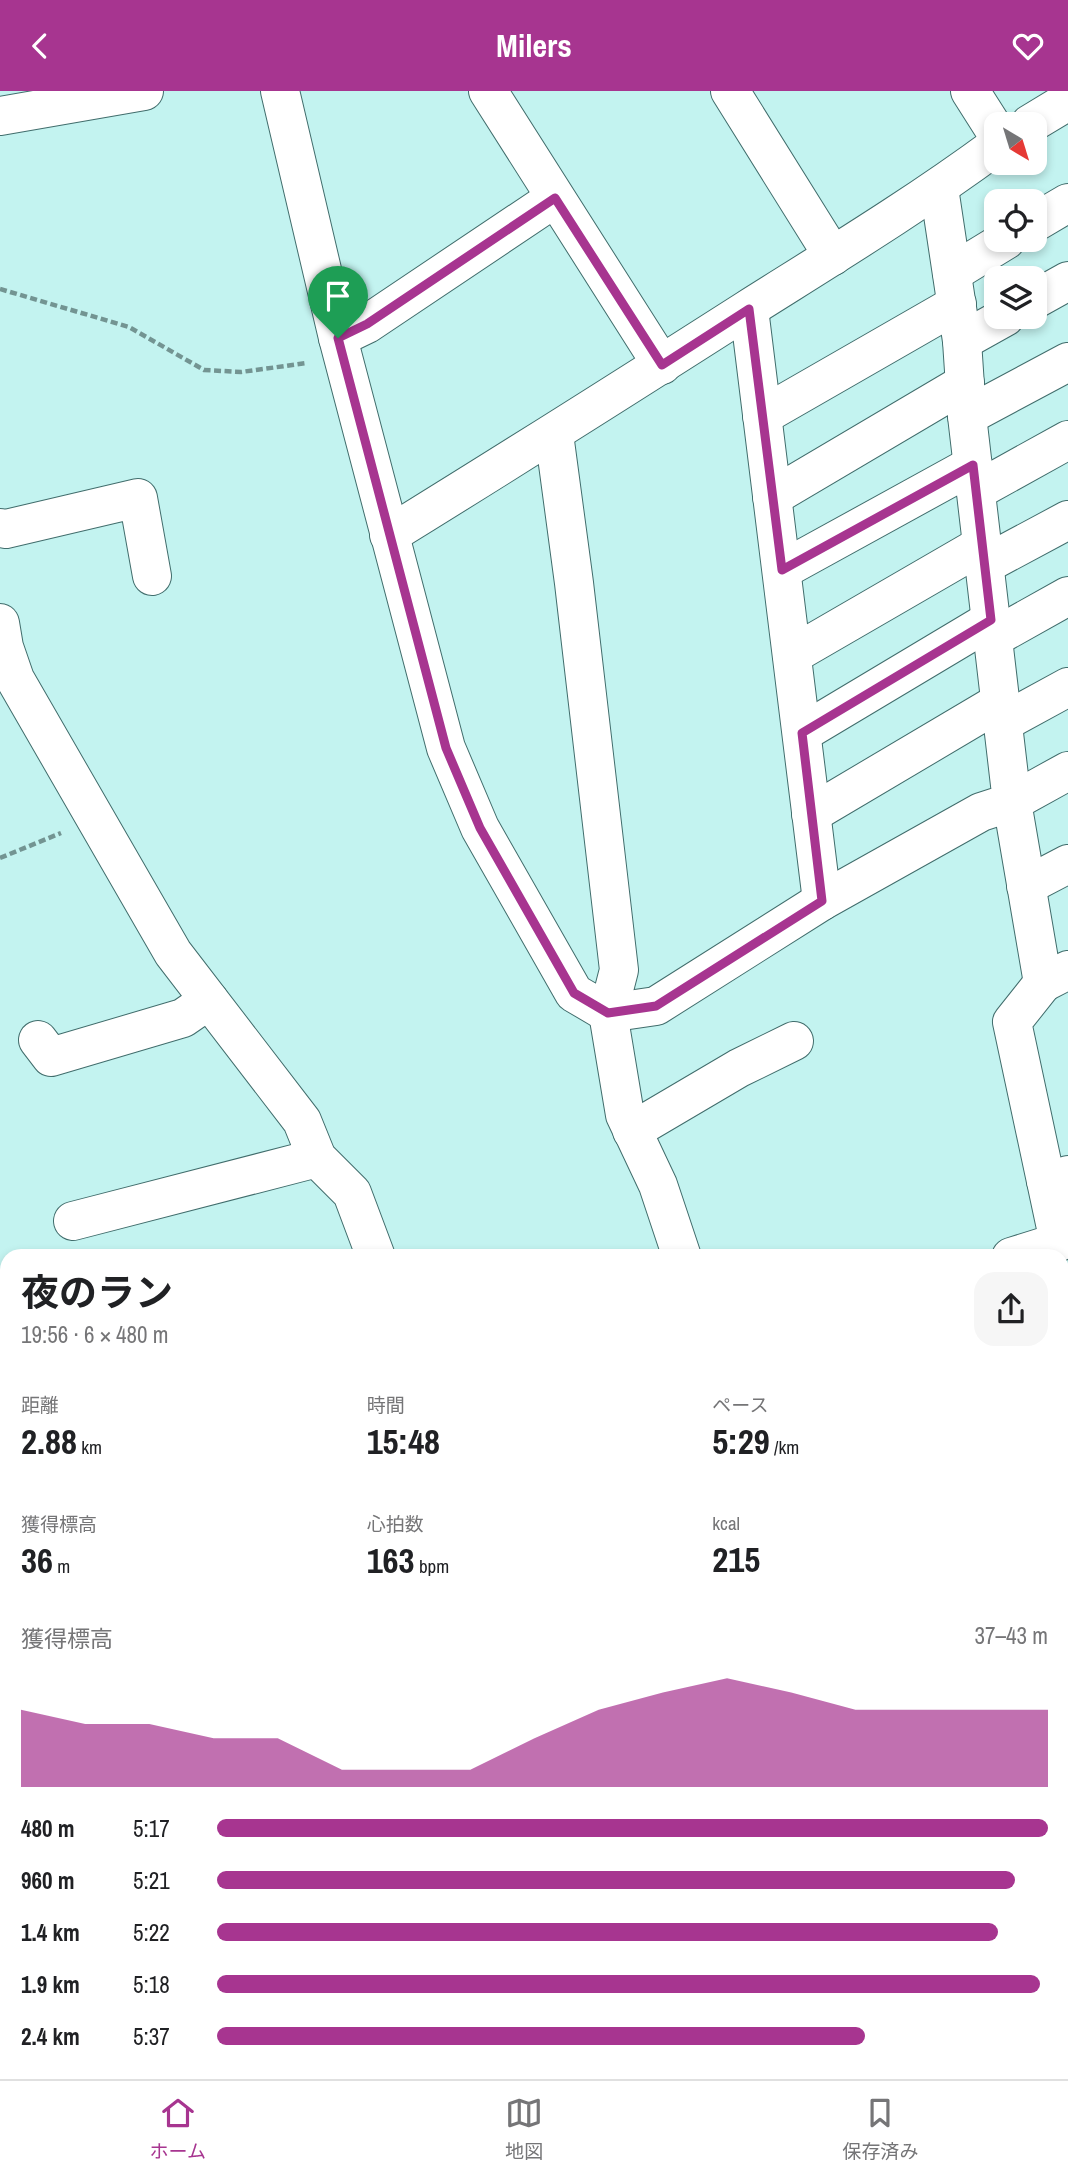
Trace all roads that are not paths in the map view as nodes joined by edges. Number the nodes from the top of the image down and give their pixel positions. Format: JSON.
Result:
{"nodes":[{"id":1,"x":144,"y":91,"type":"edge"},
{"id":2,"x":280,"y":91,"type":"edge"},
{"id":3,"x":488,"y":91,"type":"edge"},
{"id":4,"x":730,"y":91,"type":"edge"},
{"id":5,"x":970,"y":91,"type":"edge"},
{"id":6,"x":1068,"y":101,"type":"edge"},
{"id":7,"x":984,"y":113,"type":"edge"},
{"id":8,"x":1047,"y":114,"type":"edge"},
{"id":9,"x":0,"y":116,"type":"edge"},
{"id":10,"x":984,"y":155,"type":"edge"},
{"id":11,"x":939,"y":188,"type":"junction"},
{"id":12,"x":555,"y":198,"type":"junction"},
{"id":13,"x":1068,"y":203,"type":"edge"},
{"id":14,"x":1047,"y":215,"type":"edge"},
{"id":15,"x":993,"y":252,"type":"edge"},
{"id":16,"x":833,"y":256,"type":"junction"},
{"id":17,"x":1068,"y":281,"type":"edge"},
{"id":18,"x":954,"y":288,"type":"junction"},
{"id":19,"x":1047,"y":293,"type":"edge"},
{"id":20,"x":749,"y":309,"type":"junction"},
{"id":21,"x":984,"y":329,"type":"edge"},
{"id":22,"x":962,"y":341,"type":"junction"},
{"id":23,"x":341,"y":348,"type":"junction"},
{"id":24,"x":1068,"y":362,"type":"edge"},
{"id":25,"x":662,"y":365,"type":"junction"},
{"id":26,"x":966,"y":400,"type":"junction"},
{"id":27,"x":762,"y":416,"type":"junction"},
{"id":28,"x":554,"y":434,"type":"junction"},
{"id":29,"x":1068,"y":440,"type":"edge"},
{"id":30,"x":974,"y":478,"type":"junction"},
{"id":31,"x":772,"y":496,"type":"junction"},
{"id":32,"x":1068,"y":520,"type":"edge"},
{"id":33,"x":0,"y":528,"type":"edge"},
{"id":34,"x":389,"y":535,"type":"junction"},
{"id":35,"x":983,"y":555,"type":"junction"},
{"id":36,"x":782,"y":570,"type":"junction"},
{"id":37,"x":152,"y":576,"type":"dead end"},
{"id":38,"x":1068,"y":596,"type":"edge"},
{"id":39,"x":0,"y":623,"type":"edge"},
{"id":40,"x":992,"y":629,"type":"junction"},
{"id":41,"x":792,"y":655,"type":"junction"},
{"id":42,"x":1068,"y":687,"type":"edge"},
{"id":43,"x":1001,"y":713,"type":"junction"},
{"id":44,"x":802,"y":733,"type":"junction"},
{"id":45,"x":1068,"y":771,"type":"edge"},
{"id":46,"x":1012,"y":802,"type":"junction"},
{"id":47,"x":811,"y":814,"type":"junction"},
{"id":48,"x":1068,"y":865,"type":"edge"},
{"id":49,"x":1026,"y":886,"type":"junction"},
{"id":50,"x":822,"y":901,"type":"junction"},
{"id":51,"x":1056,"y":976,"type":"edge"},
{"id":52,"x":209,"y":1000,"type":"junction"},
{"id":53,"x":608,"y":1013,"type":"junction"},
{"id":54,"x":38,"y":1039,"type":"dead end"},
{"id":55,"x":794,"y":1041,"type":"dead end"},
{"id":56,"x":632,"y":1131,"type":"junction"},
{"id":57,"x":317,"y":1158,"type":"junction"},
{"id":58,"x":1057,"y":1178,"type":"edge"},
{"id":59,"x":74,"y":1221,"type":"dead end"},
{"id":60,"x":373,"y":1249,"type":"edge"},
{"id":61,"x":679,"y":1249,"type":"edge"},
{"id":62,"x":1037,"y":1249,"type":"edge"}],
"edges":[{"from":1,"to":9,"type":"street"},
{"from":2,"to":23,"type":"street"},
{"from":3,"to":12,"type":"street"},
{"from":4,"to":16,"type":"street"},
{"from":5,"to":7,"type":"street"},
{"from":6,"to":8,"type":"street"},
{"from":10,"to":11,"type":"street"},
{"from":11,"to":16,"type":"street"},
{"from":11,"to":18,"type":"street"},
{"from":12,"to":23,"type":"street"},
{"from":12,"to":25,"type":"street"},
{"from":13,"to":14,"type":"street"},
{"from":15,"to":18,"type":"street"},
{"from":16,"to":20,"type":"street"},
{"from":17,"to":19,"type":"street"},
{"from":18,"to":22,"type":"street"},
{"from":18,"to":27,"type":"street"},
{"from":20,"to":25,"type":"street"},
{"from":20,"to":27,"type":"street"},
{"from":21,"to":22,"type":"street"},
{"from":22,"to":26,"type":"street"},
{"from":23,"to":34,"type":"street"},
{"from":24,"to":26,"type":"street"},
{"from":25,"to":28,"type":"street"},
{"from":26,"to":30,"type":"street"},
{"from":26,"to":31,"type":"street"},
{"from":27,"to":31,"type":"street"},
{"from":28,"to":34,"type":"street"},
{"from":28,"to":53,"type":"street"},
{"from":29,"to":30,"type":"street"},
{"from":30,"to":35,"type":"street"},
{"from":30,"to":36,"type":"street"},
{"from":31,"to":36,"type":"street"},
{"from":32,"to":35,"type":"street"},
{"from":33,"to":37,"type":"street"},
{"from":34,"to":53,"type":"street"},
{"from":35,"to":40,"type":"street"},
{"from":35,"to":41,"type":"street"},
{"from":36,"to":41,"type":"street"},
{"from":38,"to":40,"type":"street"},
{"from":39,"to":52,"type":"street"},
{"from":40,"to":43,"type":"street"},
{"from":40,"to":44,"type":"street"},
{"from":41,"to":44,"type":"street"},
{"from":42,"to":43,"type":"street"},
{"from":43,"to":46,"type":"street"},
{"from":43,"to":47,"type":"street"},
{"from":44,"to":47,"type":"street"},
{"from":45,"to":46,"type":"street"},
{"from":46,"to":49,"type":"street"},
{"from":46,"to":50,"type":"street"},
{"from":47,"to":50,"type":"street"},
{"from":48,"to":49,"type":"street"},
{"from":49,"to":51,"type":"street"},
{"from":50,"to":53,"type":"street"},
{"from":51,"to":58,"type":"street"},
{"from":52,"to":54,"type":"street"},
{"from":52,"to":57,"type":"street"},
{"from":53,"to":56,"type":"street"},
{"from":55,"to":56,"type":"street"},
{"from":56,"to":61,"type":"street"},
{"from":57,"to":59,"type":"street"},
{"from":57,"to":60,"type":"street"},
{"from":58,"to":62,"type":"street"}]}
